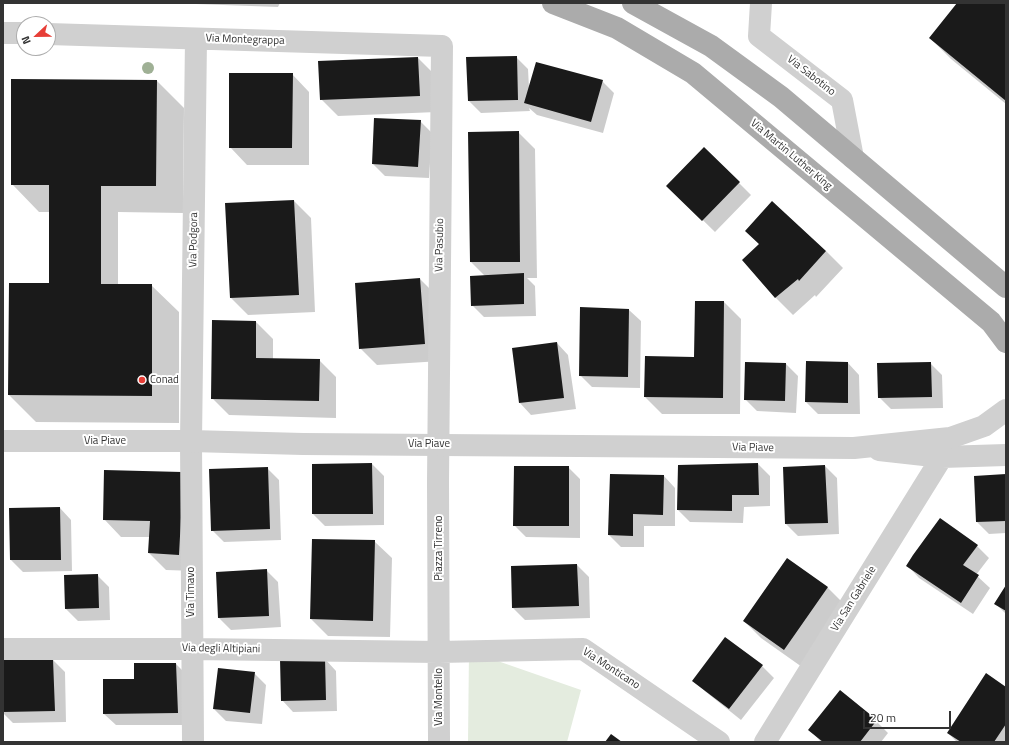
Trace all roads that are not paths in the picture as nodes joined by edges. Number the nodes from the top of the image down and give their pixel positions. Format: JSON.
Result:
{"nodes":[{"id":1,"x":553,"y":3,"type":"edge"},
{"id":2,"x":634,"y":3,"type":"edge"},
{"id":3,"x":761,"y":3,"type":"edge"},
{"id":4,"x":3,"y":33,"type":"edge"},
{"id":5,"x":16,"y":33,"type":"edge"},
{"id":6,"x":56,"y":34,"type":"edge"},
{"id":7,"x":196,"y":39,"type":"junction"},
{"id":8,"x":442,"y":46,"type":"joint"},
{"id":9,"x":853,"y":158,"type":"junction"},
{"id":10,"x":1006,"y":287,"type":"edge"},
{"id":11,"x":1006,"y":342,"type":"edge"},
{"id":12,"x":1006,"y":410,"type":"edge"},
{"id":13,"x":3,"y":441,"type":"edge"},
{"id":14,"x":191,"y":441,"type":"junction"},
{"id":15,"x":439,"y":444,"type":"junction"},
{"id":16,"x":854,"y":448,"type":"junction"},
{"id":17,"x":1006,"y":455,"type":"edge"},
{"id":18,"x":942,"y":457,"type":"junction"},
{"id":19,"x":3,"y":649,"type":"edge"},
{"id":20,"x":192,"y":649,"type":"junction"},
{"id":21,"x":439,"y":652,"type":"junction"},
{"id":22,"x":193,"y":742,"type":"edge"},
{"id":23,"x":439,"y":742,"type":"edge"},
{"id":24,"x":719,"y":742,"type":"edge"},
{"id":25,"x":765,"y":742,"type":"edge"}],
"edges":[{"from":1,"to":11,"type":"main road","name":"Via Martin Luther King"},
{"from":2,"to":9,"type":"main road"},
{"from":3,"to":9,"type":"street","name":"Via Sabotino"},
{"from":4,"to":5,"type":"street"},
{"from":6,"to":7,"type":"street","name":"Via Montegrappa"},
{"from":7,"to":8,"type":"street","name":"Via Montegrappa"},
{"from":7,"to":14,"type":"street","name":"Via Podgora"},
{"from":8,"to":15,"type":"street","name":"Via Pasubio"},
{"from":9,"to":10,"type":"main road"},
{"from":12,"to":16,"type":"street","name":"Via Piave"},
{"from":13,"to":14,"type":"street","name":"Via Piave"},
{"from":14,"to":15,"type":"street","name":"Via Piave"},
{"from":14,"to":20,"type":"street","name":"Via Timavo"},
{"from":15,"to":16,"type":"street","name":"Via Piave"},
{"from":15,"to":21,"type":"street","name":"Piazza Tirreno"},
{"from":16,"to":18,"type":"street","name":"Via Piave"},
{"from":17,"to":18,"type":"street","name":"Via Piave"},
{"from":18,"to":25,"type":"street","name":"Via San Gabriele"},
{"from":19,"to":20,"type":"street","name":"Via degli Altipiani"},
{"from":20,"to":21,"type":"street","name":"Via degli Altipiani"},
{"from":20,"to":22,"type":"street","name":"Via Timavo"},
{"from":21,"to":23,"type":"street","name":"Via Montello"},
{"from":21,"to":24,"type":"street","name":"Via Monticano"}]}
